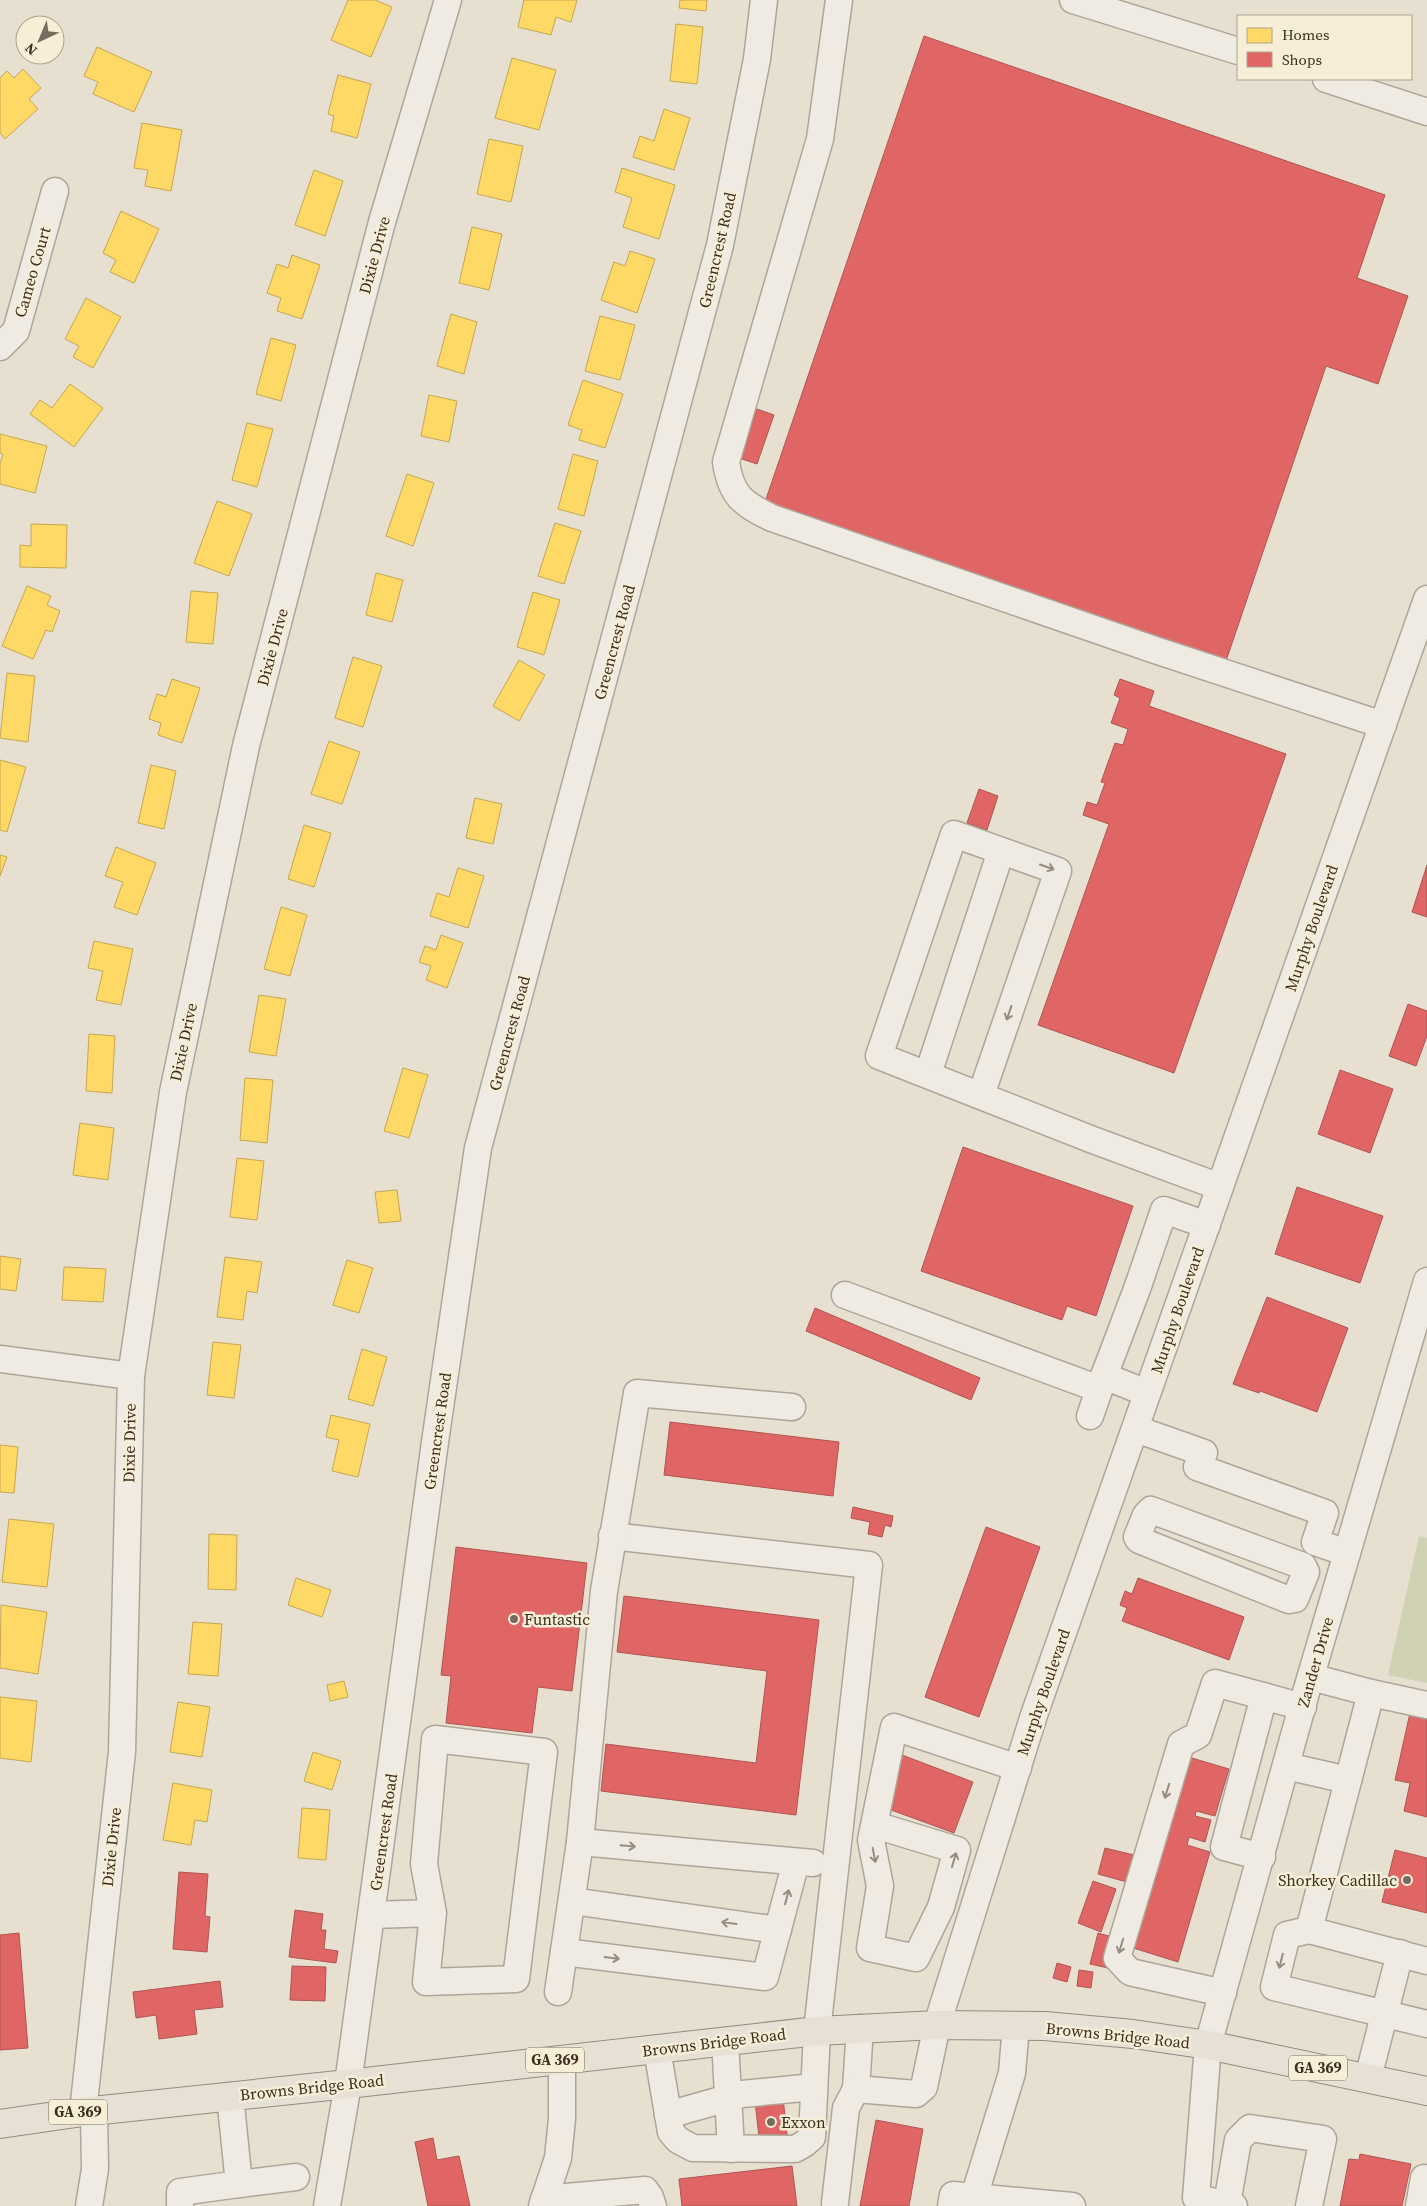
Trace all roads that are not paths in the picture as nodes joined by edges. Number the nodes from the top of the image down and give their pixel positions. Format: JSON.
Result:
{"nodes":[{"id":1,"x":448,"y":0,"type":"edge"},
{"id":2,"x":764,"y":0,"type":"edge"},
{"id":3,"x":838,"y":0,"type":"edge"},
{"id":4,"x":1073,"y":0,"type":"edge"},
{"id":5,"x":1237,"y":52,"type":"edge"},
{"id":6,"x":1329,"y":80,"type":"edge"},
{"id":7,"x":1427,"y":112,"type":"edge"},
{"id":8,"x":55,"y":192,"type":"dead end"},
{"id":9,"x":0,"y":347,"type":"edge"},
{"id":10,"x":1427,"y":598,"type":"edge"},
{"id":11,"x":1418,"y":651,"type":"edge"},
{"id":12,"x":1383,"y":725,"type":"junction"},
{"id":13,"x":1001,"y":851,"type":"junction"},
{"id":14,"x":928,"y":1074,"type":"junction"},
{"id":15,"x":981,"y":1095,"type":"junction"},
{"id":16,"x":1220,"y":1187,"type":"junction"},
{"id":17,"x":1207,"y":1225,"type":"junction"},
{"id":18,"x":1427,"y":1281,"type":"edge"},
{"id":19,"x":845,"y":1295,"type":"dead end"},
{"id":20,"x":1418,"y":1347,"type":"edge"},
{"id":21,"x":0,"y":1360,"type":"edge"},
{"id":22,"x":131,"y":1376,"type":"junction"},
{"id":23,"x":1102,"y":1382,"type":"junction"},
{"id":24,"x":1147,"y":1393,"type":"junction"},
{"id":25,"x":792,"y":1407,"type":"dead end"},
{"id":26,"x":1090,"y":1416,"type":"dead end"},
{"id":27,"x":1136,"y":1429,"type":"junction"},
{"id":28,"x":1107,"y":1513,"type":"junction"},
{"id":29,"x":1141,"y":1525,"type":"junction"},
{"id":30,"x":612,"y":1536,"type":"junction"},
{"id":31,"x":1347,"y":1553,"type":"junction"},
{"id":32,"x":1300,"y":1589,"type":"junction"},
{"id":33,"x":1334,"y":1599,"type":"junction"},
{"id":34,"x":1311,"y":1677,"type":"junction"},
{"id":35,"x":1371,"y":1693,"type":"junction"},
{"id":36,"x":1264,"y":1696,"type":"junction"},
{"id":37,"x":1427,"y":1705,"type":"edge"},
{"id":38,"x":1302,"y":1707,"type":"junction"},
{"id":39,"x":1286,"y":1766,"type":"junction"},
{"id":40,"x":1018,"y":1768,"type":"junction"},
{"id":41,"x":1348,"y":1780,"type":"junction"},
{"id":42,"x":875,"y":1825,"type":"junction"},
{"id":43,"x":580,"y":1842,"type":"junction"},
{"id":44,"x":1262,"y":1857,"type":"junction"},
{"id":45,"x":796,"y":1862,"type":"junction"},
{"id":46,"x":835,"y":1865,"type":"junction"},
{"id":47,"x":572,"y":1901,"type":"junction"},
{"id":48,"x":941,"y":1907,"type":"junction"},
{"id":49,"x":433,"y":1913,"type":"junction"},
{"id":50,"x":372,"y":1915,"type":"junction"},
{"id":51,"x":972,"y":1916,"type":"junction"},
{"id":52,"x":778,"y":1930,"type":"junction"},
{"id":53,"x":1309,"y":1930,"type":"junction"},
{"id":54,"x":564,"y":1952,"type":"junction"},
{"id":55,"x":1400,"y":1953,"type":"junction"},
{"id":56,"x":1427,"y":1961,"type":"edge"},
{"id":57,"x":558,"y":1992,"type":"dead end"},
{"id":58,"x":1223,"y":1993,"type":"junction"},
{"id":59,"x":1384,"y":2014,"type":"junction"},
{"id":60,"x":1427,"y":2024,"type":"edge"},
{"id":61,"x":938,"y":2025,"type":"junction"},
{"id":62,"x":1016,"y":2026,"type":"junction"},
{"id":63,"x":860,"y":2028,"type":"junction"},
{"id":64,"x":817,"y":2031,"type":"junction"},
{"id":65,"x":725,"y":2041,"type":"junction"},
{"id":66,"x":1208,"y":2045,"type":"junction"},
{"id":67,"x":657,"y":2049,"type":"junction"},
{"id":68,"x":562,"y":2060,"type":"junction"},
{"id":69,"x":1368,"y":2078,"type":"junction"},
{"id":70,"x":348,"y":2084,"type":"junction"},
{"id":71,"x":814,"y":2088,"type":"junction"},
{"id":72,"x":856,"y":2089,"type":"junction"},
{"id":73,"x":1427,"y":2091,"type":"edge"},
{"id":74,"x":230,"y":2096,"type":"junction"},
{"id":75,"x":729,"y":2098,"type":"junction"},
{"id":76,"x":88,"y":2111,"type":"junction"},
{"id":77,"x":668,"y":2115,"type":"junction"},
{"id":78,"x":0,"y":2124,"type":"edge"},
{"id":79,"x":731,"y":2149,"type":"junction"},
{"id":80,"x":296,"y":2177,"type":"dead end"},
{"id":81,"x":1424,"y":2178,"type":"dead end"},
{"id":82,"x":239,"y":2184,"type":"junction"},
{"id":83,"x":963,"y":2201,"type":"edge"},
{"id":84,"x":1191,"y":2202,"type":"edge"},
{"id":85,"x":543,"y":2203,"type":"edge"},
{"id":86,"x":835,"y":2204,"type":"dead end"},
{"id":87,"x":1230,"y":2205,"type":"edge"},
{"id":88,"x":89,"y":2206,"type":"edge"},
{"id":89,"x":180,"y":2206,"type":"edge"},
{"id":90,"x":327,"y":2206,"type":"edge"},
{"id":91,"x":653,"y":2206,"type":"edge"},
{"id":92,"x":1072,"y":2206,"type":"edge"},
{"id":93,"x":1309,"y":2206,"type":"edge"},
{"id":94,"x":1418,"y":2206,"type":"edge"}],
"edges":[{"from":1,"to":22,"type":"street","name":"Dixie Drive"},
{"from":2,"to":50,"type":"street","name":"Greencrest Road"},
{"from":3,"to":12,"type":"street"},
{"from":4,"to":5,"type":"street"},
{"from":6,"to":7,"type":"street"},
{"from":8,"to":9,"type":"street","name":"Cameo Court"},
{"from":10,"to":11,"type":"street","name":"Murphy Boulevard"},
{"from":11,"to":12,"type":"street","name":"Murphy Boulevard"},
{"from":12,"to":16,"type":"street","name":"Murphy Boulevard"},
{"from":13,"to":14,"type":"street"},
{"from":13,"to":14,"type":"street"},
{"from":13,"to":15,"type":"street","one_way":true},
{"from":14,"to":15,"type":"street"},
{"from":15,"to":16,"type":"street"},
{"from":16,"to":17,"type":"street","name":"Murphy Boulevard"},
{"from":17,"to":23,"type":"street"},
{"from":17,"to":24,"type":"street","name":"Murphy Boulevard"},
{"from":18,"to":20,"type":"street","name":"Zander Drive"},
{"from":19,"to":23,"type":"street"},
{"from":20,"to":31,"type":"street","name":"Zander Drive"},
{"from":21,"to":22,"type":"street"},
{"from":22,"to":76,"type":"street","name":"Dixie Drive"},
{"from":23,"to":24,"type":"street"},
{"from":23,"to":26,"type":"street"},
{"from":24,"to":27,"type":"street","name":"Murphy Boulevard"},
{"from":25,"to":30,"type":"street"},
{"from":27,"to":28,"type":"street","name":"Murphy Boulevard"},
{"from":27,"to":31,"type":"street"},
{"from":28,"to":29,"type":"street"},
{"from":28,"to":40,"type":"street","name":"Murphy Boulevard"},
{"from":29,"to":32,"type":"street"},
{"from":29,"to":32,"type":"street"},
{"from":30,"to":43,"type":"street"},
{"from":30,"to":46,"type":"street"},
{"from":31,"to":33,"type":"street","name":"Zander Drive"},
{"from":32,"to":33,"type":"street"},
{"from":33,"to":34,"type":"street","name":"Zander Drive"},
{"from":34,"to":35,"type":"street"},
{"from":34,"to":38,"type":"street","name":"Zander Drive"},
{"from":35,"to":37,"type":"street"},
{"from":35,"to":41,"type":"street"},
{"from":36,"to":38,"type":"street"},
{"from":36,"to":44,"type":"street"},
{"from":36,"to":58,"type":"street","one_way":true},
{"from":38,"to":39,"type":"street","name":"Zander Drive"},
{"from":39,"to":41,"type":"street"},
{"from":39,"to":44,"type":"street","name":"Zander Drive"},
{"from":40,"to":42,"type":"street"},
{"from":40,"to":51,"type":"street","name":"Murphy Boulevard"},
{"from":41,"to":53,"type":"street"},
{"from":48,"to":42,"type":"street","one_way":true},
{"from":42,"to":48,"type":"street","one_way":true},
{"from":43,"to":45,"type":"street","one_way":true},
{"from":43,"to":47,"type":"street"},
{"from":44,"to":58,"type":"street","name":"Zander Drive"},
{"from":45,"to":46,"type":"street"},
{"from":52,"to":45,"type":"street","one_way":true},
{"from":46,"to":64,"type":"street"},
{"from":52,"to":47,"type":"street","one_way":true},
{"from":47,"to":54,"type":"street"},
{"from":48,"to":51,"type":"street"},
{"from":49,"to":49,"type":"street"},
{"from":49,"to":50,"type":"street"},
{"from":50,"to":70,"type":"street","name":"Greencrest Road"},
{"from":51,"to":61,"type":"street","name":"Murphy Boulevard"},
{"from":54,"to":52,"type":"street","one_way":true},
{"from":53,"to":55,"type":"street"},
{"from":53,"to":59,"type":"street","one_way":true},
{"from":54,"to":57,"type":"street"},
{"from":55,"to":56,"type":"street"},
{"from":55,"to":59,"type":"street"},
{"from":58,"to":66,"type":"street","name":"Zander Drive"},
{"from":59,"to":60,"type":"street"},
{"from":59,"to":69,"type":"street"},
{"from":61,"to":62,"type":"main road","name":"Browns Bridge Road","number":"GA 369"},
{"from":61,"to":63,"type":"main road","name":"Browns Bridge Road","number":"GA 369"},
{"from":61,"to":72,"type":"street","name":"Murphy Boulevard"},
{"from":62,"to":66,"type":"main road","name":"Browns Bridge Road","number":"GA 369"},
{"from":62,"to":83,"type":"street"},
{"from":63,"to":64,"type":"main road","name":"Browns Bridge Road","number":"GA 369"},
{"from":63,"to":72,"type":"street"},
{"from":64,"to":65,"type":"main road","name":"Browns Bridge Road","number":"GA 369"},
{"from":64,"to":71,"type":"street"},
{"from":65,"to":67,"type":"main road","name":"Browns Bridge Road","number":"GA 369"},
{"from":65,"to":75,"type":"street"},
{"from":66,"to":69,"type":"main road","name":"Browns Bridge Road","number":"GA 369"},
{"from":66,"to":84,"type":"street","name":"Zander Drive"},
{"from":67,"to":68,"type":"main road","name":"Browns Bridge Road","number":"GA 369"},
{"from":67,"to":77,"type":"street"},
{"from":68,"to":70,"type":"main road","name":"Browns Bridge Road","number":"GA 369"},
{"from":68,"to":85,"type":"street"},
{"from":69,"to":73,"type":"main road","name":"Browns Bridge Road","number":"GA 369"},
{"from":70,"to":74,"type":"main road","name":"Browns Bridge Road","number":"GA 369"},
{"from":70,"to":90,"type":"street","name":"Greencrest Road"},
{"from":71,"to":75,"type":"street"},
{"from":71,"to":79,"type":"street"},
{"from":72,"to":86,"type":"street"},
{"from":74,"to":76,"type":"main road","name":"Browns Bridge Road","number":"GA 369"},
{"from":74,"to":82,"type":"street"},
{"from":75,"to":77,"type":"street"},
{"from":75,"to":79,"type":"street"},
{"from":76,"to":78,"type":"main road","name":"Browns Bridge Road","number":"GA 369"},
{"from":76,"to":88,"type":"street","name":"Dixie Drive"},
{"from":77,"to":79,"type":"street"},
{"from":80,"to":82,"type":"street"},
{"from":81,"to":94,"type":"street"},
{"from":82,"to":89,"type":"street"},
{"from":83,"to":92,"type":"street"},
{"from":84,"to":87,"type":"street"},
{"from":85,"to":91,"type":"street"},
{"from":87,"to":93,"type":"street"}]}
